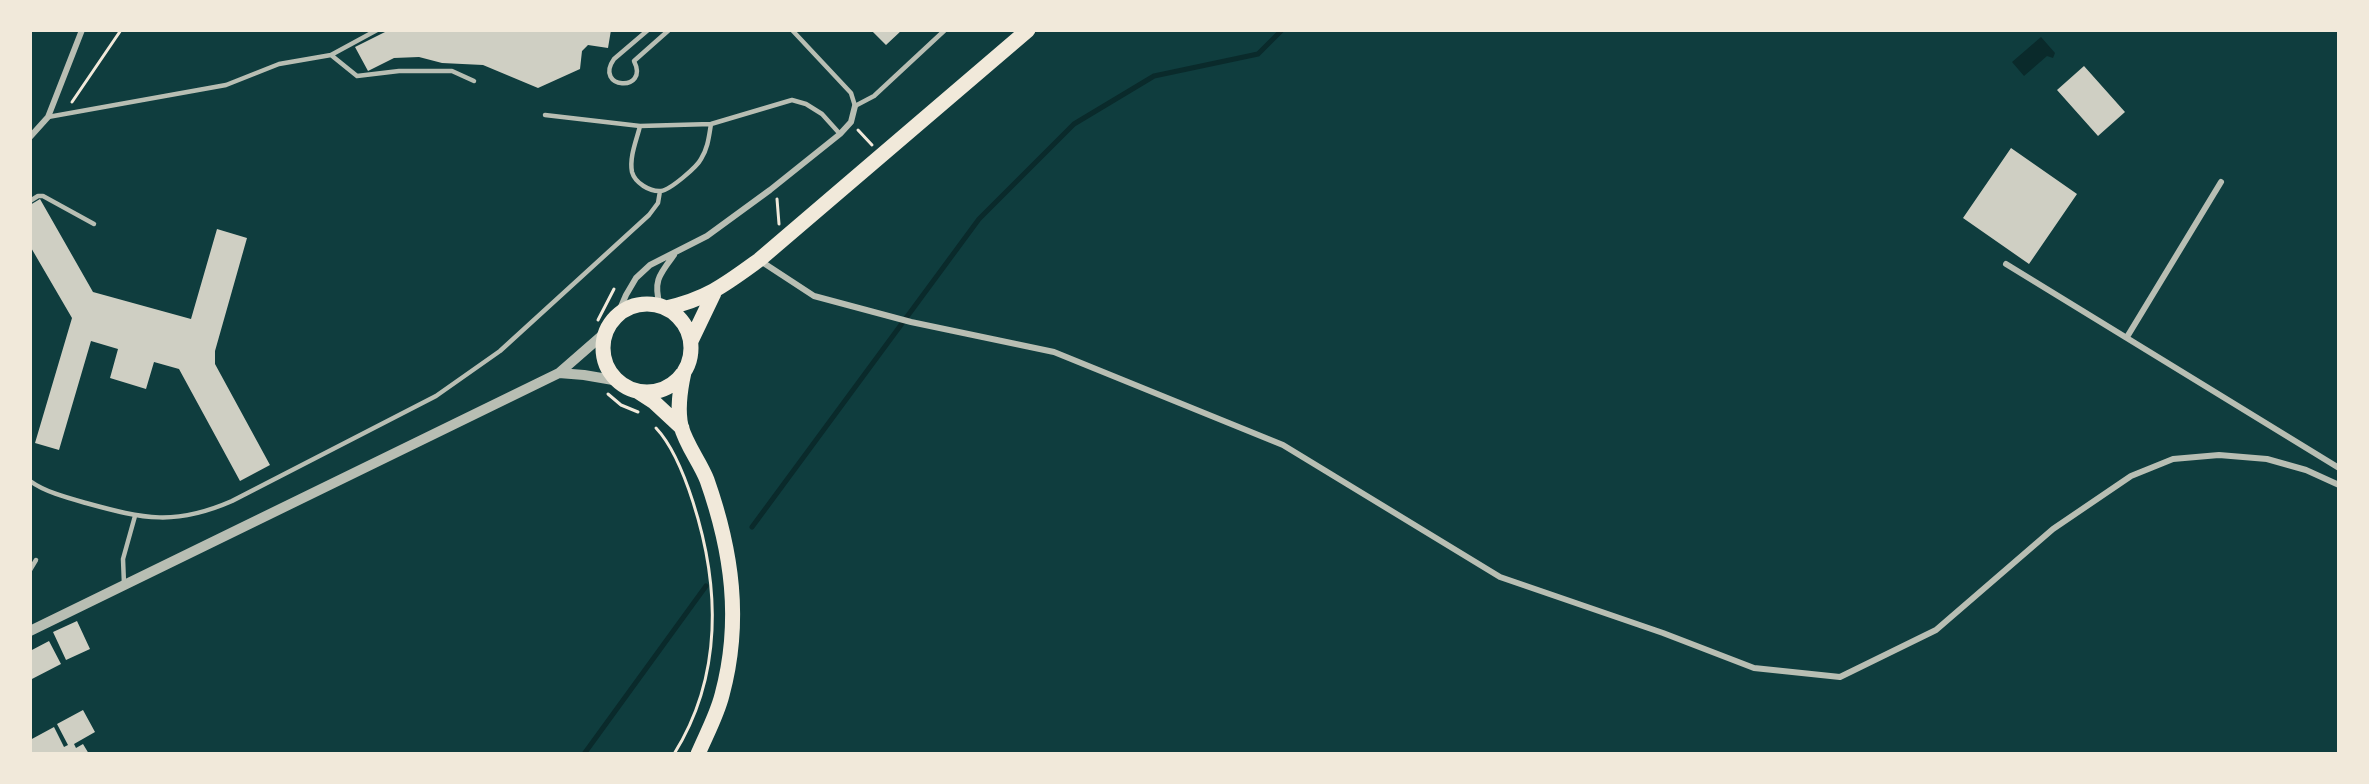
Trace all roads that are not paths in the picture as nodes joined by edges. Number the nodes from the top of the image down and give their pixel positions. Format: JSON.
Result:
{"nodes":[{"id":1,"x":82,"y":30,"type":"edge"},
{"id":2,"x":377,"y":30,"type":"edge"},
{"id":3,"x":648,"y":30,"type":"edge"},
{"id":4,"x":669,"y":30,"type":"edge"},
{"id":5,"x":792,"y":30,"type":"edge"},
{"id":6,"x":945,"y":30,"type":"edge"},
{"id":7,"x":1028,"y":30,"type":"edge"},
{"id":8,"x":331,"y":55,"type":"junction"},
{"id":9,"x":474,"y":81,"type":"dead end"},
{"id":10,"x":855,"y":106,"type":"junction"},
{"id":11,"x":545,"y":115,"type":"dead end"},
{"id":12,"x":48,"y":117,"type":"junction"},
{"id":13,"x":711,"y":124,"type":"junction"},
{"id":14,"x":640,"y":126,"type":"junction"},
{"id":15,"x":840,"y":134,"type":"junction"},
{"id":16,"x":30,"y":137,"type":"edge"},
{"id":17,"x":2222,"y":182,"type":"dead end"},
{"id":18,"x":660,"y":191,"type":"junction"},
{"id":19,"x":30,"y":201,"type":"edge"},
{"id":20,"x":94,"y":224,"type":"dead end"},
{"id":21,"x":676,"y":253,"type":"junction"},
{"id":22,"x":759,"y":260,"type":"junction"},
{"id":23,"x":2006,"y":264,"type":"dead end"},
{"id":24,"x":714,"y":293,"type":"junction"},
{"id":25,"x":663,"y":307,"type":"junction"},
{"id":26,"x":617,"y":316,"type":"junction"},
{"id":27,"x":606,"y":332,"type":"junction"},
{"id":28,"x":2127,"y":337,"type":"junction"},
{"id":29,"x":691,"y":341,"type":"junction"},
{"id":30,"x":684,"y":372,"type":"junction"},
{"id":31,"x":559,"y":373,"type":"junction"},
{"id":32,"x":618,"y":381,"type":"junction"},
{"id":33,"x":637,"y":391,"type":"junction"},
{"id":34,"x":682,"y":428,"type":"junction"},
{"id":35,"x":2339,"y":468,"type":"edge"},
{"id":36,"x":30,"y":481,"type":"edge"},
{"id":37,"x":2339,"y":485,"type":"edge"},
{"id":38,"x":135,"y":516,"type":"junction"},
{"id":39,"x":36,"y":560,"type":"dead end"},
{"id":40,"x":30,"y":570,"type":"edge"},
{"id":41,"x":124,"y":584,"type":"junction"},
{"id":42,"x":30,"y":631,"type":"edge"},
{"id":43,"x":698,"y":754,"type":"edge"}],
"edges":[{"from":1,"to":12,"type":"street"},
{"from":2,"to":8,"type":"lane"},
{"from":3,"to":4,"type":"lane"},
{"from":5,"to":10,"type":"lane"},
{"from":6,"to":10,"type":"lane"},
{"from":7,"to":22,"type":"main road"},
{"from":8,"to":9,"type":"lane"},
{"from":8,"to":12,"type":"lane"},
{"from":10,"to":15,"type":"street"},
{"from":11,"to":14,"type":"lane"},
{"from":12,"to":16,"type":"street"},
{"from":13,"to":14,"type":"lane"},
{"from":13,"to":15,"type":"lane"},
{"from":13,"to":18,"type":"lane"},
{"from":14,"to":18,"type":"lane"},
{"from":15,"to":21,"type":"street"},
{"from":17,"to":28,"type":"street"},
{"from":18,"to":38,"type":"lane"},
{"from":19,"to":20,"type":"lane"},
{"from":21,"to":25,"type":"street"},
{"from":21,"to":26,"type":"street"},
{"from":22,"to":24,"type":"main road"},
{"from":22,"to":37,"type":"street"},
{"from":23,"to":28,"type":"street"},
{"from":24,"to":25,"type":"main road"},
{"from":24,"to":29,"type":"main road"},
{"from":25,"to":26,"type":"main road"},
{"from":25,"to":29,"type":"main road"},
{"from":26,"to":27,"type":"main road"},
{"from":27,"to":31,"type":"street"},
{"from":27,"to":32,"type":"main road"},
{"from":28,"to":35,"type":"street"},
{"from":29,"to":30,"type":"main road"},
{"from":30,"to":33,"type":"main road"},
{"from":30,"to":34,"type":"main road"},
{"from":31,"to":32,"type":"street"},
{"from":31,"to":41,"type":"street"},
{"from":32,"to":33,"type":"main road"},
{"from":33,"to":34,"type":"main road"},
{"from":34,"to":43,"type":"main road"},
{"from":36,"to":38,"type":"lane"},
{"from":38,"to":41,"type":"lane"},
{"from":39,"to":40,"type":"lane"},
{"from":41,"to":42,"type":"street"}]}
